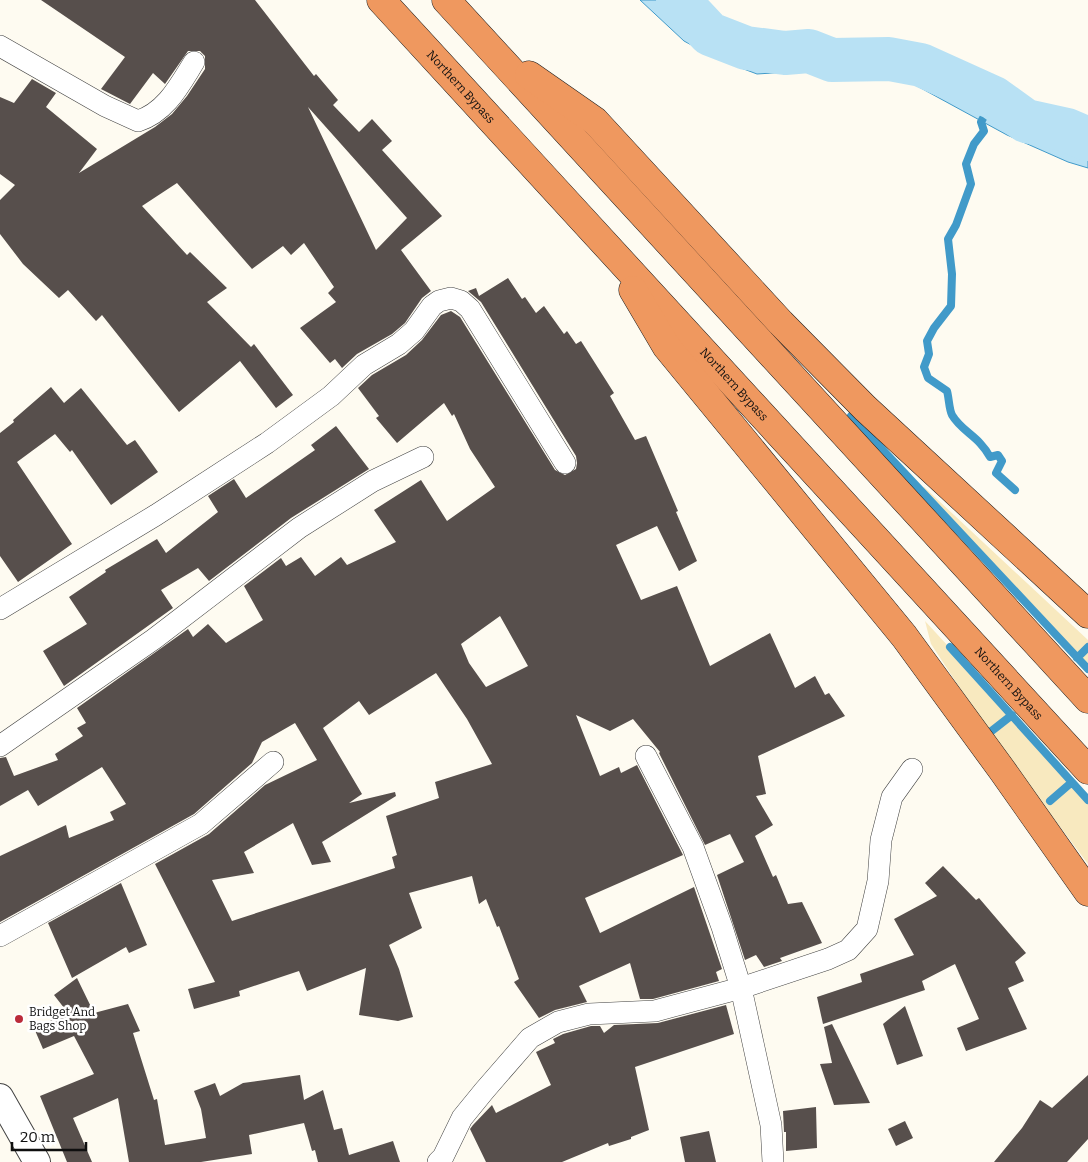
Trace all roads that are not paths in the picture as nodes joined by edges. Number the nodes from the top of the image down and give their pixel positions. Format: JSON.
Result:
{"nodes":[{"id":1,"x":381,"y":0,"type":"edge"},
{"id":2,"x":446,"y":0,"type":"edge"},
{"id":3,"x":0,"y":46,"type":"edge"},
{"id":4,"x":496,"y":54,"type":"junction"},
{"id":5,"x":194,"y":62,"type":"dead end"},
{"id":6,"x":605,"y":244,"type":"junction"},
{"id":7,"x":423,"y":457,"type":"dead end"},
{"id":8,"x":565,"y":463,"type":"dead end"},
{"id":9,"x":0,"y":609,"type":"edge"},
{"id":10,"x":1088,"y":614,"type":"edge"},
{"id":11,"x":1088,"y":699,"type":"edge"},
{"id":12,"x":0,"y":746,"type":"edge"},
{"id":13,"x":646,"y":756,"type":"dead end"},
{"id":14,"x":273,"y":762,"type":"dead end"},
{"id":15,"x":912,"y":769,"type":"dead end"},
{"id":16,"x":1088,"y":770,"type":"edge"},
{"id":17,"x":1088,"y":892,"type":"edge"},
{"id":18,"x":0,"y":936,"type":"edge"},
{"id":19,"x":740,"y":988,"type":"junction"},
{"id":20,"x":0,"y":1097,"type":"edge"},
{"id":21,"x":37,"y":1162,"type":"edge"},
{"id":22,"x":438,"y":1162,"type":"edge"},
{"id":23,"x":773,"y":1162,"type":"edge"}],
"edges":[{"from":1,"to":6,"type":"highway","name":"Northern Bypass"},
{"from":2,"to":4,"type":"highway"},
{"from":3,"to":5,"type":"street"},
{"from":4,"to":10,"type":"highway"},
{"from":4,"to":11,"type":"highway"},
{"from":6,"to":16,"type":"highway","name":"Northern Bypass"},
{"from":6,"to":17,"type":"highway"},
{"from":7,"to":12,"type":"street"},
{"from":8,"to":9,"type":"street"},
{"from":13,"to":19,"type":"street"},
{"from":14,"to":18,"type":"street"},
{"from":15,"to":19,"type":"street"},
{"from":19,"to":22,"type":"street"},
{"from":19,"to":23,"type":"street"},
{"from":20,"to":21,"type":"street"}]}
